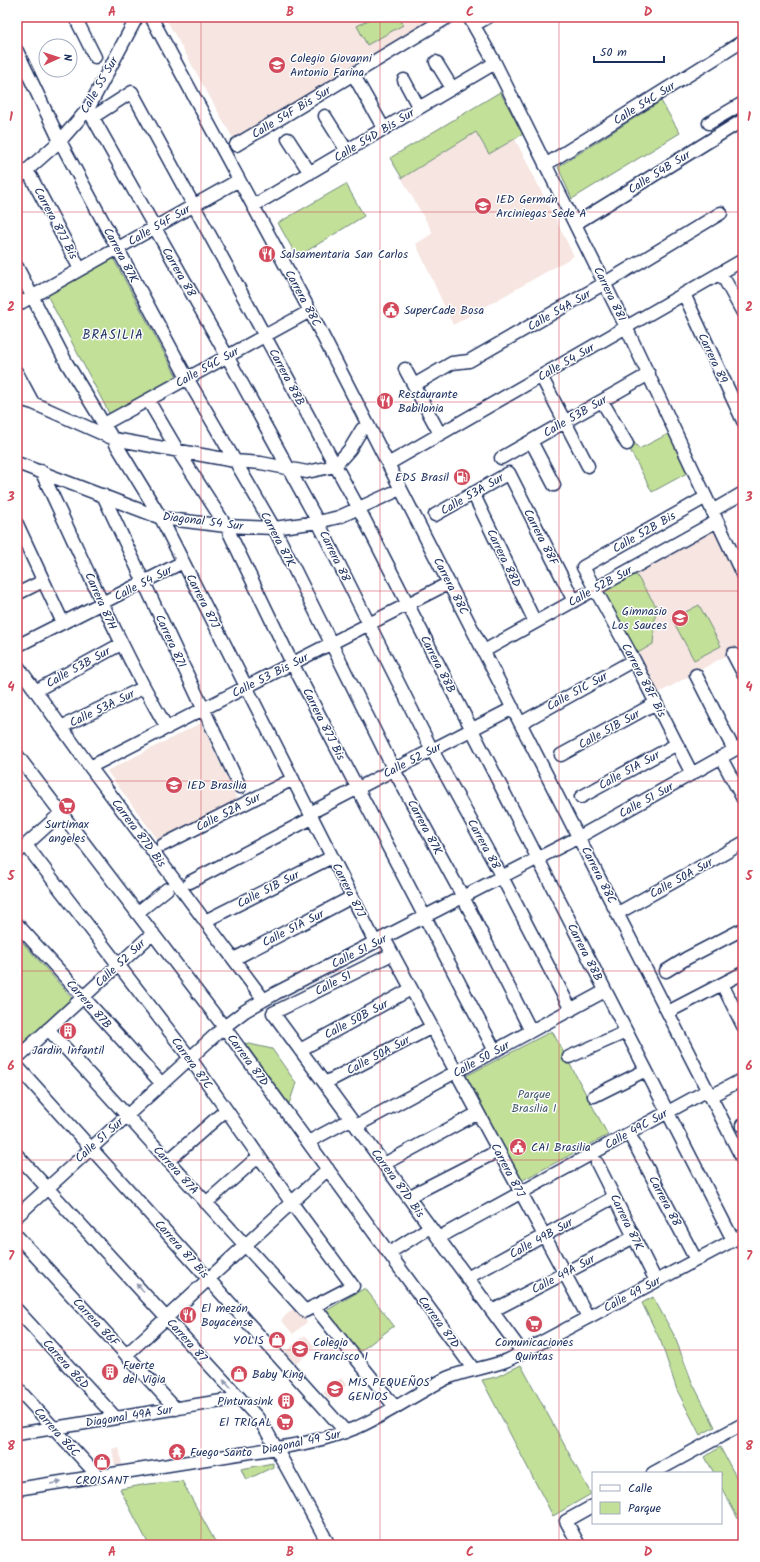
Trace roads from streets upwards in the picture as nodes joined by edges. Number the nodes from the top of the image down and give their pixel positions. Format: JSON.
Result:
{"nodes":[{"id":1,"x":75,"y":17,"type":"edge"},
{"id":2,"x":137,"y":17,"type":"edge"},
{"id":3,"x":151,"y":17,"type":"edge"},
{"id":4,"x":448,"y":17,"type":"edge"},
{"id":5,"x":488,"y":17,"type":"edge"},
{"id":6,"x":472,"y":21,"type":"edge"},
{"id":7,"x":743,"y":41,"type":"edge"},
{"id":8,"x":17,"y":51,"type":"edge"},
{"id":9,"x":95,"y":58,"type":"dead end"},
{"id":10,"x":436,"y":62,"type":"dead end"},
{"id":11,"x":495,"y":63,"type":"junction"},
{"id":12,"x":353,"y":74,"type":"junction"},
{"id":13,"x":404,"y":80,"type":"dead end"},
{"id":14,"x":452,"y":88,"type":"junction"},
{"id":15,"x":743,"y":103,"type":"edge"},
{"id":16,"x":420,"y":108,"type":"junction"},
{"id":17,"x":90,"y":113,"type":"junction"},
{"id":18,"x":325,"y":116,"type":"dead end"},
{"id":19,"x":743,"y":120,"type":"edge"},
{"id":20,"x":709,"y":123,"type":"dead end"},
{"id":21,"x":384,"y":129,"type":"junction"},
{"id":22,"x":288,"y":139,"type":"dead end"},
{"id":23,"x":60,"y":141,"type":"junction"},
{"id":24,"x":236,"y":145,"type":"dead end"},
{"id":25,"x":347,"y":151,"type":"junction"},
{"id":26,"x":545,"y":165,"type":"junction"},
{"id":27,"x":310,"y":173,"type":"junction"},
{"id":28,"x":31,"y":177,"type":"dead end"},
{"id":29,"x":17,"y":178,"type":"edge"},
{"id":30,"x":239,"y":180,"type":"junction"},
{"id":31,"x":193,"y":205,"type":"junction"},
{"id":32,"x":253,"y":206,"type":"junction"},
{"id":33,"x":721,"y":213,"type":"dead end"},
{"id":34,"x":575,"y":224,"type":"junction"},
{"id":35,"x":154,"y":228,"type":"junction"},
{"id":36,"x":117,"y":248,"type":"junction"},
{"id":37,"x":743,"y":260,"type":"edge"},
{"id":38,"x":17,"y":267,"type":"edge"},
{"id":39,"x":80,"y":269,"type":"junction"},
{"id":40,"x":721,"y":273,"type":"junction"},
{"id":41,"x":605,"y":283,"type":"junction"},
{"id":42,"x":684,"y":294,"type":"junction"},
{"id":43,"x":32,"y":296,"type":"junction"},
{"id":44,"x":17,"y":305,"type":"edge"},
{"id":45,"x":310,"y":311,"type":"junction"},
{"id":46,"x":743,"y":312,"type":"edge"},
{"id":47,"x":626,"y":327,"type":"junction"},
{"id":48,"x":264,"y":336,"type":"junction"},
{"id":49,"x":227,"y":356,"type":"junction"},
{"id":50,"x":405,"y":369,"type":"dead end"},
{"id":51,"x":17,"y":373,"type":"edge"},
{"id":52,"x":649,"y":374,"type":"junction"},
{"id":53,"x":541,"y":376,"type":"junction"},
{"id":54,"x":187,"y":378,"type":"junction"},
{"id":55,"x":414,"y":385,"type":"junction"},
{"id":56,"x":17,"y":398,"type":"edge"},
{"id":57,"x":148,"y":400,"type":"junction"},
{"id":58,"x":602,"y":401,"type":"junction"},
{"id":59,"x":33,"y":403,"type":"junction"},
{"id":60,"x":743,"y":421,"type":"edge"},
{"id":61,"x":565,"y":422,"type":"junction"},
{"id":62,"x":104,"y":424,"type":"junction"},
{"id":63,"x":362,"y":429,"type":"dead end"},
{"id":64,"x":440,"y":434,"type":"junction"},
{"id":65,"x":114,"y":439,"type":"junction"},
{"id":66,"x":531,"y":441,"type":"junction"},
{"id":67,"x":627,"y":444,"type":"dead end"},
{"id":68,"x":178,"y":451,"type":"junction"},
{"id":69,"x":501,"y":458,"type":"dead end"},
{"id":70,"x":235,"y":461,"type":"junction"},
{"id":71,"x":17,"y":463,"type":"edge"},
{"id":72,"x":388,"y":464,"type":"junction"},
{"id":73,"x":335,"y":466,"type":"junction"},
{"id":74,"x":588,"y":466,"type":"dead end"},
{"id":75,"x":288,"y":468,"type":"junction"},
{"id":76,"x":41,"y":471,"type":"junction"},
{"id":77,"x":509,"y":473,"type":"joint"},
{"id":78,"x":554,"y":485,"type":"dead end"},
{"id":79,"x":392,"y":493,"type":"dead end"},
{"id":80,"x":473,"y":494,"type":"junction"},
{"id":81,"x":743,"y":494,"type":"edge"},
{"id":82,"x":103,"y":495,"type":"junction"},
{"id":83,"x":706,"y":497,"type":"junction"},
{"id":84,"x":358,"y":509,"type":"junction"},
{"id":85,"x":435,"y":515,"type":"dead end"},
{"id":86,"x":714,"y":516,"type":"junction"},
{"id":87,"x":161,"y":518,"type":"junction"},
{"id":88,"x":318,"y":522,"type":"junction"},
{"id":89,"x":17,"y":524,"type":"edge"},
{"id":90,"x":226,"y":526,"type":"junction"},
{"id":91,"x":274,"y":528,"type":"junction"},
{"id":92,"x":20,"y":540,"type":"edge"},
{"id":93,"x":738,"y":553,"type":"edge"},
{"id":94,"x":183,"y":562,"type":"junction"},
{"id":95,"x":583,"y":567,"type":"joint"},
{"id":96,"x":743,"y":576,"type":"edge"},
{"id":97,"x":43,"y":581,"type":"junction"},
{"id":98,"x":143,"y":582,"type":"junction"},
{"id":99,"x":449,"y":583,"type":"junction"},
{"id":100,"x":595,"y":589,"type":"junction"},
{"id":101,"x":17,"y":594,"type":"edge"},
{"id":102,"x":574,"y":601,"type":"junction"},
{"id":103,"x":103,"y":603,"type":"junction"},
{"id":104,"x":407,"y":604,"type":"junction"},
{"id":105,"x":535,"y":622,"type":"junction"},
{"id":106,"x":62,"y":623,"type":"junction"},
{"id":107,"x":368,"y":624,"type":"junction"},
{"id":108,"x":121,"y":644,"type":"junction"},
{"id":109,"x":331,"y":644,"type":"junction"},
{"id":110,"x":17,"y":646,"type":"edge"},
{"id":111,"x":484,"y":651,"type":"junction"},
{"id":112,"x":733,"y":654,"type":"dead end"},
{"id":113,"x":634,"y":660,"type":"junction"},
{"id":114,"x":292,"y":663,"type":"junction"},
{"id":115,"x":17,"y":665,"type":"edge"},
{"id":116,"x":743,"y":673,"type":"edge"},
{"id":117,"x":696,"y":675,"type":"dead end"},
{"id":118,"x":246,"y":687,"type":"junction"},
{"id":119,"x":143,"y":688,"type":"junction"},
{"id":120,"x":35,"y":691,"type":"junction"},
{"id":121,"x":656,"y":703,"type":"junction"},
{"id":122,"x":514,"y":708,"type":"junction"},
{"id":123,"x":203,"y":709,"type":"junction"},
{"id":124,"x":521,"y":722,"type":"junction"},
{"id":125,"x":62,"y":727,"type":"junction"},
{"id":126,"x":167,"y":728,"type":"junction"},
{"id":127,"x":472,"y":730,"type":"junction"},
{"id":128,"x":677,"y":744,"type":"junction"},
{"id":129,"x":739,"y":748,"type":"edge"},
{"id":130,"x":432,"y":750,"type":"junction"},
{"id":131,"x":17,"y":755,"type":"edge"},
{"id":132,"x":561,"y":755,"type":"dead end"},
{"id":133,"x":721,"y":758,"type":"junction"},
{"id":134,"x":90,"y":767,"type":"junction"},
{"id":135,"x":394,"y":770,"type":"junction"},
{"id":136,"x":692,"y":774,"type":"junction"},
{"id":137,"x":293,"y":779,"type":"junction"},
{"id":138,"x":240,"y":787,"type":"dead end"},
{"id":139,"x":357,"y":788,"type":"junction"},
{"id":140,"x":581,"y":797,"type":"dead end"},
{"id":141,"x":743,"y":799,"type":"edge"},
{"id":142,"x":61,"y":813,"type":"junction"},
{"id":143,"x":311,"y":816,"type":"junction"},
{"id":144,"x":580,"y":837,"type":"junction"},
{"id":145,"x":743,"y":843,"type":"edge"},
{"id":146,"x":163,"y":845,"type":"dead end"},
{"id":147,"x":21,"y":849,"type":"edge"},
{"id":148,"x":332,"y":857,"type":"junction"},
{"id":149,"x":538,"y":859,"type":"junction"},
{"id":150,"x":502,"y":877,"type":"junction"},
{"id":151,"x":190,"y":882,"type":"dead end"},
{"id":152,"x":167,"y":889,"type":"dead end"},
{"id":153,"x":352,"y":897,"type":"junction"},
{"id":154,"x":463,"y":897,"type":"junction"},
{"id":155,"x":137,"y":913,"type":"junction"},
{"id":156,"x":618,"y":913,"type":"junction"},
{"id":157,"x":424,"y":917,"type":"junction"},
{"id":158,"x":205,"y":921,"type":"junction"},
{"id":159,"x":17,"y":924,"type":"edge"},
{"id":160,"x":743,"y":929,"type":"edge"},
{"id":161,"x":153,"y":933,"type":"junction"},
{"id":162,"x":379,"y":940,"type":"junction"},
{"id":163,"x":392,"y":954,"type":"junction"},
{"id":164,"x":234,"y":959,"type":"junction"},
{"id":165,"x":118,"y":965,"type":"junction"},
{"id":166,"x":666,"y":971,"type":"dead end"},
{"id":167,"x":743,"y":973,"type":"edge"},
{"id":168,"x":722,"y":984,"type":"junction"},
{"id":169,"x":411,"y":989,"type":"junction"},
{"id":170,"x":605,"y":991,"type":"junction"},
{"id":171,"x":83,"y":997,"type":"junction"},
{"id":172,"x":264,"y":1000,"type":"junction"},
{"id":173,"x":571,"y":1010,"type":"junction"},
{"id":174,"x":668,"y":1012,"type":"junction"},
{"id":175,"x":273,"y":1013,"type":"joint"},
{"id":176,"x":743,"y":1026,"type":"edge"},
{"id":177,"x":224,"y":1027,"type":"junction"},
{"id":178,"x":432,"y":1027,"type":"junction"},
{"id":179,"x":48,"y":1029,"type":"junction"},
{"id":180,"x":531,"y":1031,"type":"junction"},
{"id":181,"x":626,"y":1032,"type":"junction"},
{"id":182,"x":300,"y":1050,"type":"junction"},
{"id":183,"x":495,"y":1051,"type":"junction"},
{"id":184,"x":569,"y":1057,"type":"dead end"},
{"id":185,"x":17,"y":1058,"type":"edge"},
{"id":186,"x":190,"y":1058,"type":"junction"},
{"id":187,"x":17,"y":1066,"type":"edge"},
{"id":188,"x":646,"y":1070,"type":"junction"},
{"id":189,"x":456,"y":1072,"type":"junction"},
{"id":190,"x":743,"y":1079,"type":"edge"},
{"id":191,"x":325,"y":1083,"type":"junction"},
{"id":192,"x":162,"y":1084,"type":"junction"},
{"id":193,"x":709,"y":1093,"type":"junction"},
{"id":194,"x":594,"y":1096,"type":"dead end"},
{"id":195,"x":226,"y":1110,"type":"junction"},
{"id":196,"x":478,"y":1112,"type":"junction"},
{"id":197,"x":667,"y":1112,"type":"junction"},
{"id":198,"x":126,"y":1116,"type":"junction"},
{"id":199,"x":354,"y":1123,"type":"junction"},
{"id":200,"x":634,"y":1141,"type":"dead end"},
{"id":201,"x":308,"y":1142,"type":"junction"},
{"id":202,"x":91,"y":1148,"type":"junction"},
{"id":203,"x":498,"y":1151,"type":"junction"},
{"id":204,"x":17,"y":1155,"type":"edge"},
{"id":205,"x":258,"y":1156,"type":"junction"},
{"id":206,"x":743,"y":1160,"type":"edge"},
{"id":207,"x":168,"y":1161,"type":"junction"},
{"id":208,"x":598,"y":1163,"type":"dead end"},
{"id":209,"x":384,"y":1164,"type":"junction"},
{"id":210,"x":328,"y":1169,"type":"junction"},
{"id":211,"x":47,"y":1188,"type":"junction"},
{"id":212,"x":520,"y":1192,"type":"junction"},
{"id":213,"x":408,"y":1197,"type":"junction"},
{"id":214,"x":614,"y":1197,"type":"junction"},
{"id":215,"x":292,"y":1202,"type":"junction"},
{"id":216,"x":206,"y":1203,"type":"junction"},
{"id":217,"x":17,"y":1216,"type":"edge"},
{"id":218,"x":430,"y":1228,"type":"junction"},
{"id":219,"x":17,"y":1236,"type":"edge"},
{"id":220,"x":544,"y":1236,"type":"junction"},
{"id":221,"x":634,"y":1237,"type":"junction"},
{"id":222,"x":438,"y":1238,"type":"junction"},
{"id":223,"x":738,"y":1238,"type":"edge"},
{"id":224,"x":245,"y":1246,"type":"junction"},
{"id":225,"x":389,"y":1253,"type":"junction"},
{"id":226,"x":696,"y":1260,"type":"junction"},
{"id":227,"x":564,"y":1274,"type":"junction"},
{"id":228,"x":467,"y":1278,"type":"junction"},
{"id":229,"x":209,"y":1279,"type":"junction"},
{"id":230,"x":656,"y":1281,"type":"junction"},
{"id":231,"x":309,"y":1309,"type":"junction"},
{"id":232,"x":17,"y":1310,"type":"edge"},
{"id":233,"x":492,"y":1312,"type":"junction"},
{"id":234,"x":588,"y":1317,"type":"junction"},
{"id":235,"x":166,"y":1318,"type":"junction"},
{"id":236,"x":522,"y":1352,"type":"junction"},
{"id":237,"x":126,"y":1354,"type":"junction"},
{"id":238,"x":474,"y":1370,"type":"junction"},
{"id":239,"x":17,"y":1388,"type":"edge"},
{"id":240,"x":240,"y":1398,"type":"junction"},
{"id":241,"x":395,"y":1407,"type":"junction"},
{"id":242,"x":176,"y":1409,"type":"junction"},
{"id":243,"x":116,"y":1418,"type":"junction"},
{"id":244,"x":743,"y":1424,"type":"edge"},
{"id":245,"x":54,"y":1428,"type":"junction"},
{"id":246,"x":346,"y":1432,"type":"junction"},
{"id":247,"x":17,"y":1434,"type":"edge"},
{"id":248,"x":276,"y":1448,"type":"junction"},
{"id":249,"x":655,"y":1472,"type":"edge"},
{"id":250,"x":98,"y":1476,"type":"junction"},
{"id":251,"x":17,"y":1489,"type":"edge"},
{"id":252,"x":592,"y":1507,"type":"edge"},
{"id":253,"x":329,"y":1545,"type":"edge"},
{"id":254,"x":579,"y":1545,"type":"edge"}],
"edges":[{"from":1,"to":9,"type":"street"},
{"from":2,"to":17,"type":"street","name":"Calle 55 Sur"},
{"from":3,"to":30,"type":"street","name":"Carrera 88C"},
{"from":4,"to":12,"type":"street","name":"Calle 54F Bis Sur"},
{"from":5,"to":6,"type":"street"},
{"from":6,"to":11,"type":"street","name":"Carrera 88I"},
{"from":7,"to":26,"type":"street","name":"Calle 54C Sur"},
{"from":8,"to":23,"type":"street","name":"Carrera 87K"},
{"from":10,"to":14,"type":"street"},
{"from":11,"to":14,"type":"street","name":"Calle 54D Bis Sur"},
{"from":11,"to":26,"type":"street","name":"Carrera 88I"},
{"from":12,"to":21,"type":"street"},
{"from":12,"to":24,"type":"street","name":"Calle 54F Bis Sur"},
{"from":13,"to":16,"type":"street"},
{"from":14,"to":16,"type":"street","name":"Calle 54D Bis Sur"},
{"from":15,"to":20,"type":"street"},
{"from":16,"to":21,"type":"street","name":"Calle 54D Bis Sur"},
{"from":17,"to":23,"type":"street","name":"Calle 55 Sur"},
{"from":17,"to":31,"type":"street","name":"Carrera 88B"},
{"from":17,"to":35,"type":"street","name":"Carrera 88"},
{"from":18,"to":25,"type":"street"},
{"from":19,"to":34,"type":"street","name":"Calle 54B Sur"},
{"from":21,"to":25,"type":"street","name":"Calle 54D Bis Sur"},
{"from":22,"to":27,"type":"street"},
{"from":23,"to":29,"type":"street","name":"Calle 55 Sur"},
{"from":23,"to":36,"type":"street","name":"Carrera 87K"},
{"from":25,"to":27,"type":"street","name":"Calle 54D Bis Sur"},
{"from":26,"to":34,"type":"street","name":"Carrera 88I"},
{"from":27,"to":32,"type":"street","name":"Calle 54D Bis Sur"},
{"from":28,"to":39,"type":"street","name":"Carrera 87J Bis"},
{"from":30,"to":31,"type":"street","name":"Calle 54F Sur"},
{"from":30,"to":32,"type":"street","name":"Carrera 88C"},
{"from":31,"to":35,"type":"street","name":"Calle 54F Sur"},
{"from":31,"to":48,"type":"street","name":"Carrera 88B"},
{"from":32,"to":45,"type":"street","name":"Carrera 88C"},
{"from":33,"to":41,"type":"street","name":"Calle 54A Sur"},
{"from":34,"to":41,"type":"street","name":"Carrera 88I"},
{"from":35,"to":36,"type":"street","name":"Calle 54F Sur"},
{"from":35,"to":49,"type":"street","name":"Carrera 88"},
{"from":36,"to":39,"type":"street","name":"Calle 54F Sur"},
{"from":36,"to":54,"type":"street","name":"Carrera 87K"},
{"from":37,"to":40,"type":"street","name":"Calle 54 Sur"},
{"from":38,"to":43,"type":"street","name":"Carrera 87J"},
{"from":39,"to":43,"type":"street","name":"Calle 54F Sur"},
{"from":40,"to":42,"type":"street","name":"Calle 54 Sur"},
{"from":40,"to":46,"type":"street"},
{"from":41,"to":47,"type":"street","name":"Carrera 88I"},
{"from":41,"to":55,"type":"street","name":"Calle 54A Sur"},
{"from":42,"to":47,"type":"street","name":"Calle 54 Sur"},
{"from":42,"to":60,"type":"street","name":"Carrera 89"},
{"from":43,"to":44,"type":"street","name":"Calle 54F Sur"},
{"from":43,"to":62,"type":"street","name":"Carrera 87J"},
{"from":45,"to":48,"type":"street","name":"Calle 54C Sur"},
{"from":45,"to":72,"type":"street","name":"Carrera 88C"},
{"from":47,"to":52,"type":"street","name":"Carrera 88I"},
{"from":47,"to":53,"type":"street","name":"Calle 54 Sur"},
{"from":48,"to":49,"type":"street","name":"Calle 54C Sur"},
{"from":48,"to":73,"type":"street","name":"Carrera 88B"},
{"from":49,"to":54,"type":"street","name":"Calle 54C Sur"},
{"from":49,"to":75,"type":"street","name":"Carrera 88"},
{"from":50,"to":55,"type":"street"},
{"from":51,"to":59,"type":"street"},
{"from":52,"to":58,"type":"street","name":"Calle 53B Sur"},
{"from":52,"to":83,"type":"street","name":"Carrera 88I"},
{"from":53,"to":61,"type":"street"},
{"from":53,"to":64,"type":"street","name":"Calle 54 Sur"},
{"from":54,"to":57,"type":"street","name":"Calle 54C Sur"},
{"from":54,"to":70,"type":"street","name":"Carrera 87K"},
{"from":55,"to":64,"type":"street"},
{"from":56,"to":59,"type":"street"},
{"from":57,"to":62,"type":"street","name":"Calle 54C Sur"},
{"from":57,"to":68,"type":"street","name":"Carrera 87J Bis"},
{"from":58,"to":61,"type":"street","name":"Calle 53B Sur"},
{"from":58,"to":67,"type":"street"},
{"from":59,"to":65,"type":"street"},
{"from":61,"to":66,"type":"street","name":"Calle 53B Sur"},
{"from":61,"to":74,"type":"street"},
{"from":62,"to":65,"type":"street","name":"Carrera 87J"},
{"from":63,"to":73,"type":"street"},
{"from":64,"to":72,"type":"street","name":"Calle 54 Sur"},
{"from":65,"to":68,"type":"street"},
{"from":65,"to":87,"type":"street","name":"Carrera 87J"},
{"from":66,"to":69,"type":"street","name":"Calle 53B Sur"},
{"from":66,"to":78,"type":"street"},
{"from":68,"to":70,"type":"street"},
{"from":68,"to":90,"type":"street","name":"Carrera 87J Bis"},
{"from":70,"to":75,"type":"street"},
{"from":70,"to":91,"type":"street","name":"Carrera 87K"},
{"from":71,"to":76,"type":"street","name":"Diagonal 54 Sur"},
{"from":72,"to":99,"type":"street","name":"Carrera 88C"},
{"from":73,"to":75,"type":"street"},
{"from":73,"to":84,"type":"street","name":"Carrera 88B"},
{"from":75,"to":88,"type":"street","name":"Carrera 88"},
{"from":76,"to":82,"type":"street","name":"Diagonal 54 Sur"},
{"from":76,"to":103,"type":"street","name":"Carrera 87H"},
{"from":77,"to":80,"type":"street","name":"Calle 53A Sur"},
{"from":77,"to":102,"type":"street","name":"Carrera 88F"},
{"from":79,"to":84,"type":"street","name":"Diagonal 54 Sur"},
{"from":80,"to":85,"type":"street","name":"Calle 53A Sur"},
{"from":80,"to":105,"type":"street","name":"Carrera 88D"},
{"from":81,"to":86,"type":"street","name":"Calle 52B Sur"},
{"from":82,"to":87,"type":"street","name":"Diagonal 54 Sur"},
{"from":82,"to":98,"type":"street","name":"Carrera 87I"},
{"from":83,"to":86,"type":"street","name":"Carrera 88I"},
{"from":83,"to":95,"type":"street","name":"Calle 52B Bis"},
{"from":84,"to":88,"type":"street","name":"Diagonal 54 Sur"},
{"from":84,"to":104,"type":"street","name":"Carrera 88B"},
{"from":86,"to":93,"type":"street","name":"Carrera 88I"},
{"from":86,"to":100,"type":"street","name":"Calle 52B Sur"},
{"from":87,"to":90,"type":"street","name":"Diagonal 54 Sur"},
{"from":87,"to":94,"type":"street","name":"Carrera 87J"},
{"from":88,"to":91,"type":"street","name":"Diagonal 54 Sur"},
{"from":88,"to":107,"type":"street","name":"Carrera 88"},
{"from":89,"to":92,"type":"street"},
{"from":90,"to":91,"type":"street","name":"Diagonal 54 Sur"},
{"from":90,"to":114,"type":"street","name":"Carrera 87J Bis"},
{"from":91,"to":109,"type":"street","name":"Carrera 87K"},
{"from":92,"to":97,"type":"street"},
{"from":93,"to":96,"type":"street","name":"Carrera 88I"},
{"from":94,"to":98,"type":"street","name":"Calle 54 Sur"},
{"from":94,"to":118,"type":"street","name":"Carrera 87J"},
{"from":95,"to":100,"type":"street","name":"Carrera 88F Bis"},
{"from":97,"to":101,"type":"street"},
{"from":97,"to":106,"type":"street"},
{"from":98,"to":103,"type":"street","name":"Calle 54 Sur"},
{"from":98,"to":123,"type":"street","name":"Carrera 87I"},
{"from":99,"to":104,"type":"street","name":"Calle 53 Bis Sur"},
{"from":99,"to":111,"type":"street","name":"Carrera 88C"},
{"from":100,"to":102,"type":"street","name":"Calle 52B Sur"},
{"from":100,"to":113,"type":"street","name":"Carrera 88F Bis"},
{"from":102,"to":105,"type":"street","name":"Calle 52B Sur"},
{"from":103,"to":106,"type":"street","name":"Calle 54 Sur"},
{"from":103,"to":108,"type":"street","name":"Carrera 87H"},
{"from":104,"to":107,"type":"street","name":"Calle 53 Bis Sur"},
{"from":104,"to":127,"type":"street","name":"Carrera 88B"},
{"from":105,"to":111,"type":"street","name":"Calle 52B Sur"},
{"from":106,"to":110,"type":"street","name":"Calle 54 Sur"},
{"from":107,"to":109,"type":"street","name":"Calle 53 Bis Sur"},
{"from":107,"to":130,"type":"street","name":"Carrera 88"},
{"from":108,"to":119,"type":"street","name":"Carrera 87H"},
{"from":108,"to":120,"type":"street","name":"Calle 53B Sur"},
{"from":109,"to":114,"type":"street","name":"Calle 53 Bis Sur"},
{"from":109,"to":135,"type":"street","name":"Carrera 87K"},
{"from":111,"to":122,"type":"street","name":"Carrera 88C"},
{"from":112,"to":116,"type":"street"},
{"from":113,"to":121,"type":"street","name":"Carrera 88F Bis"},
{"from":113,"to":124,"type":"street","name":"Calle 51C Sur"},
{"from":114,"to":118,"type":"street","name":"Calle 53 Bis Sur"},
{"from":114,"to":139,"type":"street","name":"Carrera 87J Bis"},
{"from":115,"to":120,"type":"street","name":"Carrera 87D Bis"},
{"from":117,"to":129,"type":"street"},
{"from":118,"to":123,"type":"street","name":"Calle 53 Bis Sur"},
{"from":118,"to":137,"type":"street","name":"Carrera 87J"},
{"from":119,"to":125,"type":"street","name":"Calle 53A Sur"},
{"from":119,"to":126,"type":"street","name":"Carrera 87H"},
{"from":120,"to":125,"type":"street","name":"Carrera 87D Bis"},
{"from":121,"to":128,"type":"street","name":"Carrera 88F Bis"},
{"from":121,"to":132,"type":"street","name":"Calle 51B Sur"},
{"from":122,"to":124,"type":"street","name":"Carrera 88C"},
{"from":122,"to":127,"type":"street","name":"Calle 52 Sur"},
{"from":123,"to":126,"type":"street","name":"Calle 53 Bis Sur"},
{"from":123,"to":138,"type":"street","name":"Carrera 87I"},
{"from":124,"to":144,"type":"street","name":"Carrera 88C"},
{"from":125,"to":134,"type":"street","name":"Carrera 87D Bis"},
{"from":126,"to":134,"type":"street","name":"Calle 53 Bis Sur"},
{"from":127,"to":130,"type":"street","name":"Calle 52 Sur"},
{"from":127,"to":149,"type":"street","name":"Carrera 88B"},
{"from":128,"to":136,"type":"street","name":"Carrera 88F Bis"},
{"from":128,"to":140,"type":"street","name":"Calle 51A Sur"},
{"from":129,"to":133,"type":"street","name":"Calle 51 Sur"},
{"from":130,"to":135,"type":"street","name":"Calle 52 Sur"},
{"from":130,"to":150,"type":"street","name":"Carrera 88"},
{"from":131,"to":142,"type":"street","name":"Carrera 87D"},
{"from":133,"to":136,"type":"street","name":"Calle 51 Sur"},
{"from":133,"to":141,"type":"street"},
{"from":134,"to":158,"type":"street","name":"Carrera 87D Bis"},
{"from":135,"to":139,"type":"street","name":"Calle 52 Sur"},
{"from":135,"to":154,"type":"street","name":"Carrera 87K"},
{"from":136,"to":144,"type":"street","name":"Calle 51 Sur"},
{"from":137,"to":143,"type":"street","name":"Carrera 87J"},
{"from":137,"to":146,"type":"street","name":"Calle 52A Sur"},
{"from":139,"to":143,"type":"street","name":"Calle 52 Sur"},
{"from":139,"to":157,"type":"street","name":"Carrera 87J Bis"},
{"from":142,"to":147,"type":"street"},
{"from":142,"to":155,"type":"street","name":"Carrera 87D"},
{"from":143,"to":148,"type":"street","name":"Carrera 87J"},
{"from":143,"to":151,"type":"street","name":"Calle 52 Sur"},
{"from":144,"to":149,"type":"street","name":"Calle 51 Sur"},
{"from":144,"to":156,"type":"street","name":"Carrera 88C"},
{"from":145,"to":156,"type":"street","name":"Calle 50A Sur"},
{"from":147,"to":165,"type":"street","name":"Carrera 87C"},
{"from":148,"to":153,"type":"street","name":"Carrera 87J"},
{"from":148,"to":158,"type":"street","name":"Calle 51B Sur"},
{"from":149,"to":150,"type":"street","name":"Calle 51 Sur"},
{"from":149,"to":170,"type":"street","name":"Carrera 88B"},
{"from":150,"to":154,"type":"street","name":"Calle 51 Sur"},
{"from":150,"to":173,"type":"street","name":"Carrera 88"},
{"from":152,"to":155,"type":"street"},
{"from":153,"to":162,"type":"street","name":"Carrera 87J"},
{"from":153,"to":164,"type":"street","name":"Calle 51A Sur"},
{"from":154,"to":157,"type":"street","name":"Calle 51 Sur"},
{"from":154,"to":180,"type":"street","name":"Carrera 87K"},
{"from":155,"to":161,"type":"street","name":"Carrera 87D"},
{"from":156,"to":174,"type":"street","name":"Carrera 88C"},
{"from":157,"to":162,"type":"street","name":"Calle 51 Sur"},
{"from":157,"to":183,"type":"street","name":"Carrera 87J Bis"},
{"from":158,"to":164,"type":"street","name":"Carrera 87D Bis"},
{"from":159,"to":171,"type":"street","name":"Carrera 87B"},
{"from":160,"to":166,"type":"street"},
{"from":161,"to":165,"type":"street","name":"Calle 52 Sur"},
{"from":161,"to":177,"type":"street","name":"Carrera 87D"},
{"from":162,"to":163,"type":"street","name":"Carrera 87J"},
{"from":162,"to":172,"type":"street","name":"Calle 51 Sur"},
{"from":163,"to":169,"type":"street","name":"Carrera 87J"},
{"from":163,"to":175,"type":"street","name":"Calle 51"},
{"from":164,"to":172,"type":"street","name":"Carrera 87D Bis"},
{"from":165,"to":171,"type":"street","name":"Calle 52 Sur"},
{"from":165,"to":186,"type":"street","name":"Carrera 87C"},
{"from":167,"to":168,"type":"street"},
{"from":168,"to":174,"type":"street"},
{"from":168,"to":176,"type":"street"},
{"from":169,"to":178,"type":"street","name":"Carrera 87J"},
{"from":169,"to":182,"type":"street","name":"Calle 50B Sur"},
{"from":170,"to":173,"type":"street","name":"Calle 50 Sur"},
{"from":170,"to":181,"type":"street","name":"Carrera 88B"},
{"from":171,"to":179,"type":"street","name":"Calle 52 Sur"},
{"from":171,"to":192,"type":"street","name":"Carrera 87B"},
{"from":172,"to":177,"type":"street","name":"Calle 51 Sur"},
{"from":173,"to":180,"type":"street","name":"Calle 50 Sur"},
{"from":174,"to":193,"type":"street","name":"Carrera 88C"},
{"from":175,"to":182,"type":"street","name":"Carrera 87D Bis"},
{"from":177,"to":186,"type":"street","name":"Calle 51 Sur"},
{"from":177,"to":201,"type":"street","name":"Carrera 87D"},
{"from":178,"to":189,"type":"street","name":"Carrera 87J"},
{"from":178,"to":191,"type":"street","name":"Calle 50A Sur"},
{"from":179,"to":185,"type":"street","name":"Calle 52 Sur"},
{"from":179,"to":198,"type":"street","name":"Carrera 87A"},
{"from":180,"to":183,"type":"street","name":"Calle 50 Sur"},
{"from":181,"to":184,"type":"street"},
{"from":181,"to":188,"type":"street","name":"Carrera 88B"},
{"from":182,"to":191,"type":"street","name":"Carrera 87D Bis"},
{"from":183,"to":189,"type":"street","name":"Calle 50 Sur"},
{"from":186,"to":192,"type":"street","name":"Calle 51 Sur"},
{"from":186,"to":195,"type":"street","name":"Carrera 87C"},
{"from":187,"to":202,"type":"street","name":"Carrera 87 Bis"},
{"from":188,"to":194,"type":"street"},
{"from":188,"to":197,"type":"street","name":"Carrera 88B"},
{"from":189,"to":196,"type":"street","name":"Carrera 87J"},
{"from":189,"to":199,"type":"street","name":"Calle 50 Sur"},
{"from":190,"to":193,"type":"street","name":"Calle 49C Sur"},
{"from":191,"to":199,"type":"street","name":"Carrera 87D Bis"},
{"from":192,"to":198,"type":"street","name":"Calle 51 Sur"},
{"from":193,"to":197,"type":"street","name":"Calle 49C Sur"},
{"from":193,"to":206,"type":"street","name":"Carrera 88C"},
{"from":195,"to":205,"type":"street","name":"Carrera 87C"},
{"from":195,"to":207,"type":"street"},
{"from":196,"to":203,"type":"street","name":"Carrera 87J"},
{"from":196,"to":209,"type":"street"},
{"from":197,"to":212,"type":"street","name":"Calle 49C Sur"},
{"from":197,"to":223,"type":"street","name":"Carrera 88B"},
{"from":198,"to":202,"type":"street","name":"Calle 51 Sur"},
{"from":198,"to":207,"type":"street","name":"Carrera 87A"},
{"from":199,"to":201,"type":"street","name":"Calle 50 Sur"},
{"from":199,"to":209,"type":"street","name":"Carrera 87D Bis"},
{"from":200,"to":226,"type":"street","name":"Carrera 88"},
{"from":201,"to":210,"type":"street","name":"Carrera 87D"},
{"from":202,"to":211,"type":"street","name":"Calle 51 Sur"},
{"from":202,"to":229,"type":"street","name":"Carrera 87 Bis"},
{"from":203,"to":212,"type":"street","name":"Carrera 87J"},
{"from":203,"to":213,"type":"street"},
{"from":204,"to":211,"type":"street","name":"Carrera 87"},
{"from":205,"to":215,"type":"street","name":"Carrera 87C"},
{"from":205,"to":216,"type":"street"},
{"from":207,"to":216,"type":"street","name":"Carrera 87A"},
{"from":208,"to":214,"type":"street","name":"Carrera 87K"},
{"from":209,"to":213,"type":"street","name":"Carrera 87D Bis"},
{"from":210,"to":215,"type":"street"},
{"from":210,"to":225,"type":"street","name":"Carrera 87D"},
{"from":211,"to":217,"type":"street","name":"Calle 51 Sur"},
{"from":235,"to":211,"type":"street","name":"Carrera 87","one_way":true},
{"from":212,"to":220,"type":"street","name":"Carrera 87J"},
{"from":212,"to":222,"type":"street","name":"Calle 49C Sur"},
{"from":213,"to":218,"type":"street","name":"Carrera 87D Bis"},
{"from":214,"to":220,"type":"street","name":"Calle 49B Sur"},
{"from":214,"to":221,"type":"street","name":"Carrera 87K"},
{"from":215,"to":224,"type":"street"},
{"from":215,"to":231,"type":"street","name":"Carrera 87C"},
{"from":216,"to":224,"type":"street","name":"Carrera 87A"},
{"from":218,"to":222,"type":"street","name":"Carrera 87D Bis"},
{"from":218,"to":225,"type":"street"},
{"from":219,"to":237,"type":"street","name":"Carrera 86F"},
{"from":220,"to":227,"type":"street","name":"Carrera 87J"},
{"from":220,"to":228,"type":"street","name":"Calle 49B Sur"},
{"from":221,"to":227,"type":"street","name":"Calle 49A Sur"},
{"from":221,"to":230,"type":"street","name":"Carrera 87K"},
{"from":222,"to":228,"type":"street","name":"Carrera 87D Bis"},
{"from":223,"to":226,"type":"street","name":"Calle 49 Sur"},
{"from":224,"to":229,"type":"street"},
{"from":224,"to":231,"type":"street","name":"Carrera 87A"},
{"from":225,"to":238,"type":"street","name":"Carrera 87D"},
{"from":226,"to":230,"type":"street","name":"Calle 49 Sur"},
{"from":227,"to":233,"type":"street","name":"Calle 49A Sur"},
{"from":227,"to":234,"type":"street","name":"Carrera 87J"},
{"from":228,"to":233,"type":"street","name":"Carrera 87D Bis"},
{"from":229,"to":235,"type":"street"},
{"from":229,"to":246,"type":"street","name":"Carrera 87 Bis"},
{"from":230,"to":234,"type":"street","name":"Calle 49 Sur"},
{"from":231,"to":241,"type":"street","name":"Carrera 87A"},
{"from":232,"to":243,"type":"street","name":"Carrera 86D"},
{"from":233,"to":236,"type":"street","name":"Carrera 87D Bis"},
{"from":234,"to":236,"type":"street","name":"Calle 49 Sur"},
{"from":235,"to":237,"type":"street"},
{"from":240,"to":235,"type":"street","name":"Carrera 87","one_way":true},
{"from":236,"to":238,"type":"street","name":"Diagonal 49 Sur"},
{"from":237,"to":242,"type":"street","name":"Carrera 86F"},
{"from":238,"to":241,"type":"street","name":"Diagonal 49 Sur"},
{"from":239,"to":245,"type":"street","name":"Carrera 86C"},
{"from":240,"to":242,"type":"street","name":"Diagonal 49A Sur"},
{"from":240,"to":248,"type":"street","name":"Carrera 87"},
{"from":241,"to":246,"type":"street","name":"Diagonal 49 Sur"},
{"from":242,"to":243,"type":"street","name":"Diagonal 49A Sur"},
{"from":243,"to":245,"type":"street","name":"Diagonal 49A Sur"},
{"from":244,"to":249,"type":"street"},
{"from":245,"to":247,"type":"street","name":"Diagonal 49A Sur"},
{"from":245,"to":250,"type":"street","name":"Carrera 86C"},
{"from":246,"to":248,"type":"street","name":"Diagonal 49 Sur"},
{"from":248,"to":250,"type":"street","name":"Diagonal 49 Sur"},
{"from":248,"to":253,"type":"street","name":"Carrera 87"},
{"from":251,"to":250,"type":"street","name":"Diagonal 49 Sur","one_way":true},
{"from":252,"to":254,"type":"street"}]}
